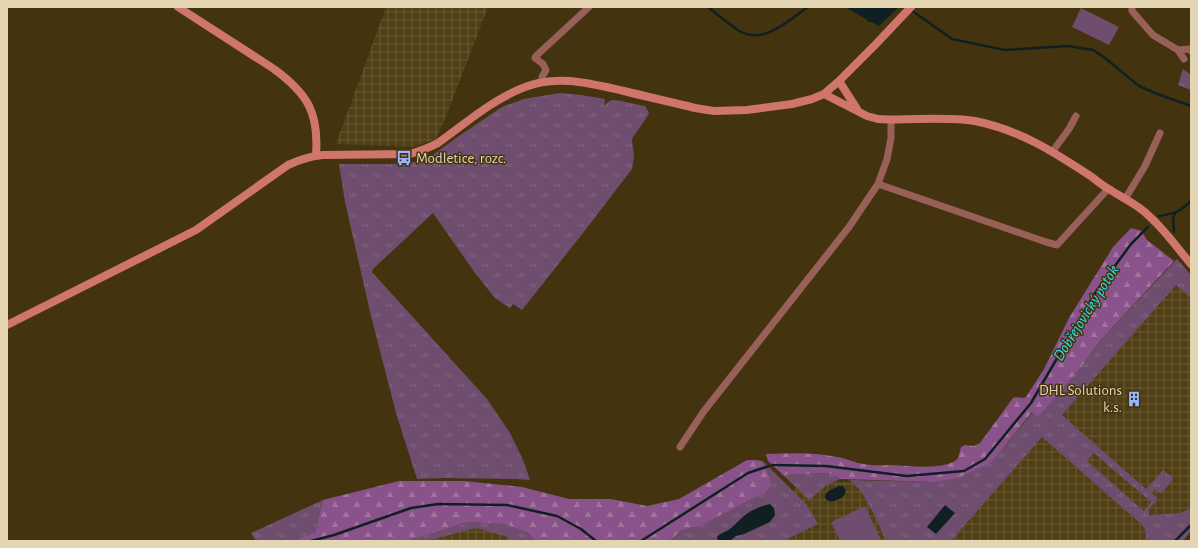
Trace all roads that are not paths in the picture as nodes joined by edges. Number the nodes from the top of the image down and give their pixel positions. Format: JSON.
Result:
{"nodes":[{"id":1,"x":178,"y":7,"type":"edge"},
{"id":2,"x":589,"y":7,"type":"edge"},
{"id":3,"x":1132,"y":7,"type":"edge"},
{"id":4,"x":910,"y":8,"type":"edge"},
{"id":5,"x":1178,"y":50,"type":"junction"},
{"id":6,"x":1191,"y":50,"type":"edge"},
{"id":7,"x":1184,"y":59,"type":"dead end"},
{"id":8,"x":839,"y":81,"type":"junction"},
{"id":9,"x":543,"y":82,"type":"junction"},
{"id":10,"x":824,"y":94,"type":"junction"},
{"id":11,"x":858,"y":111,"type":"junction"},
{"id":12,"x":1076,"y":116,"type":"dead end"},
{"id":13,"x":891,"y":120,"type":"junction"},
{"id":14,"x":1160,"y":133,"type":"dead end"},
{"id":15,"x":1052,"y":152,"type":"junction"},
{"id":16,"x":316,"y":155,"type":"junction"},
{"id":17,"x":878,"y":184,"type":"junction"},
{"id":18,"x":1108,"y":189,"type":"junction"},
{"id":19,"x":1126,"y":199,"type":"junction"},
{"id":20,"x":1191,"y":264,"type":"edge"},
{"id":21,"x":7,"y":325,"type":"edge"},
{"id":22,"x":680,"y":448,"type":"dead end"}],
"edges":[{"from":1,"to":16,"type":"street"},
{"from":2,"to":9,"type":"street"},
{"from":3,"to":5,"type":"street"},
{"from":4,"to":8,"type":"street"},
{"from":5,"to":6,"type":"street"},
{"from":5,"to":7,"type":"street"},
{"from":8,"to":10,"type":"street"},
{"from":8,"to":11,"type":"street"},
{"from":9,"to":10,"type":"street"},
{"from":9,"to":16,"type":"street"},
{"from":10,"to":11,"type":"street"},
{"from":11,"to":13,"type":"street"},
{"from":12,"to":15,"type":"street"},
{"from":13,"to":15,"type":"street"},
{"from":13,"to":17,"type":"street"},
{"from":14,"to":19,"type":"street"},
{"from":15,"to":18,"type":"street"},
{"from":16,"to":21,"type":"street"},
{"from":17,"to":18,"type":"street"},
{"from":17,"to":22,"type":"street"},
{"from":18,"to":19,"type":"street"},
{"from":19,"to":20,"type":"street"}]}
